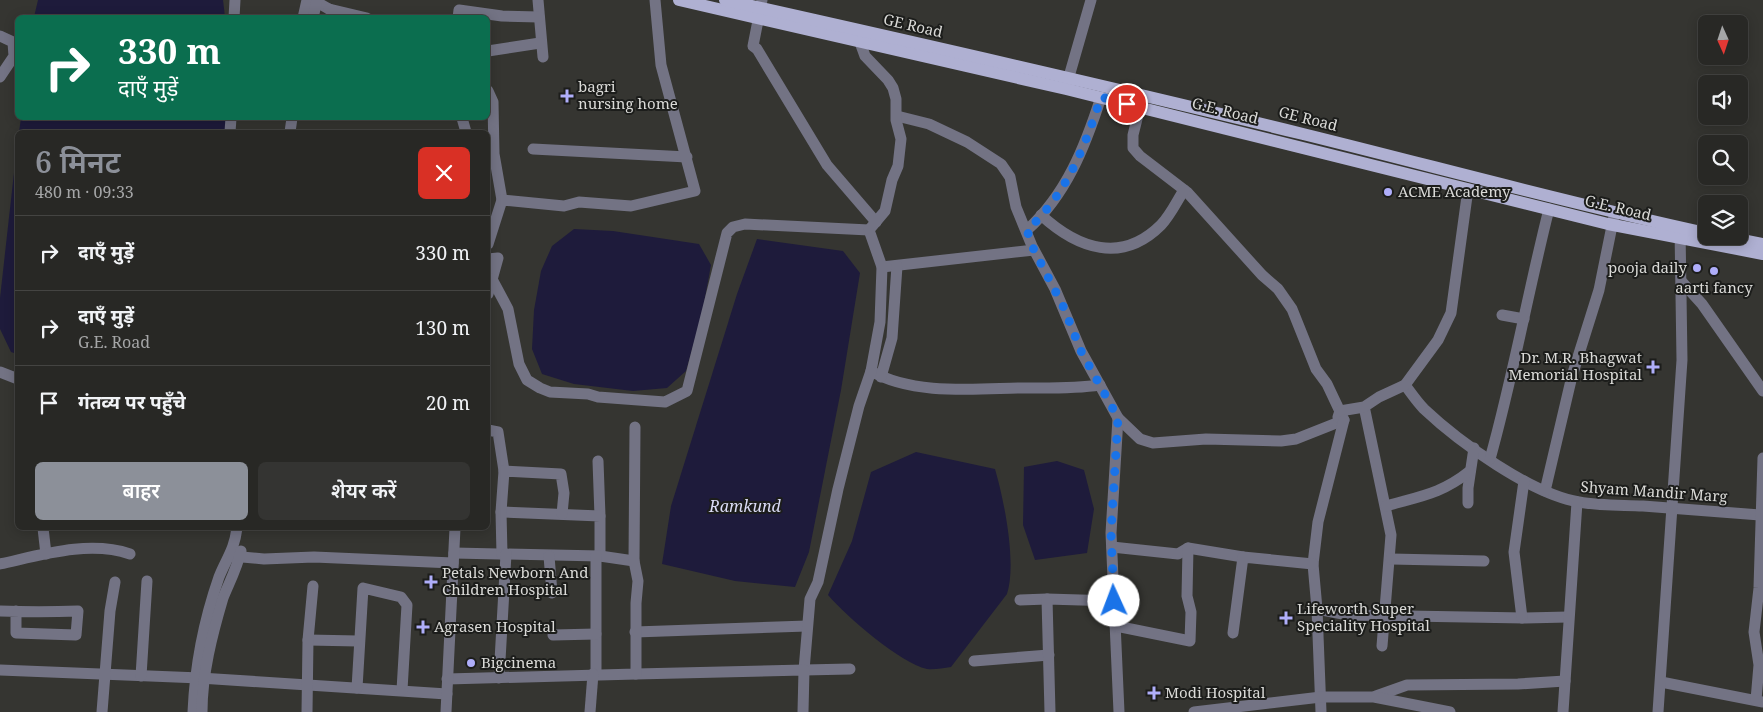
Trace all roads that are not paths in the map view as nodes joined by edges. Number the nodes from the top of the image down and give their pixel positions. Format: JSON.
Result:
{"nodes":[{"id":1,"x":235,"y":0,"type":"edge"},
{"id":2,"x":538,"y":0,"type":"edge"},
{"id":3,"x":655,"y":0,"type":"edge"},
{"id":4,"x":679,"y":0,"type":"edge"},
{"id":5,"x":725,"y":0,"type":"edge"},
{"id":6,"x":1091,"y":0,"type":"edge"},
{"id":7,"x":313,"y":1,"type":"edge"},
{"id":8,"x":329,"y":9,"type":"junction"},
{"id":9,"x":761,"y":9,"type":"edge"},
{"id":10,"x":234,"y":15,"type":"edge"},
{"id":11,"x":305,"y":15,"type":"edge"},
{"id":12,"x":312,"y":15,"type":"edge"},
{"id":13,"x":339,"y":15,"type":"edge"},
{"id":14,"x":354,"y":15,"type":"edge"},
{"id":15,"x":458,"y":15,"type":"edge"},
{"id":16,"x":539,"y":17,"type":"junction"},
{"id":17,"x":0,"y":36,"type":"edge"},
{"id":18,"x":858,"y":36,"type":"junction"},
{"id":19,"x":540,"y":43,"type":"junction"},
{"id":20,"x":490,"y":51,"type":"edge"},
{"id":21,"x":543,"y":57,"type":"dead end"},
{"id":22,"x":0,"y":77,"type":"edge"},
{"id":23,"x":1068,"y":83,"type":"junction"},
{"id":24,"x":490,"y":95,"type":"edge"},
{"id":25,"x":1101,"y":97,"type":"junction"},
{"id":26,"x":1140,"y":107,"type":"junction"},
{"id":27,"x":897,"y":116,"type":"junction"},
{"id":28,"x":534,"y":149,"type":"dead end"},
{"id":29,"x":687,"y":156,"type":"junction"},
{"id":30,"x":1468,"y":189,"type":"junction"},
{"id":31,"x":1184,"y":190,"type":"junction"},
{"id":32,"x":502,"y":200,"type":"junction"},
{"id":33,"x":1549,"y":209,"type":"junction"},
{"id":34,"x":1042,"y":215,"type":"junction"},
{"id":35,"x":1613,"y":219,"type":"junction"},
{"id":36,"x":872,"y":226,"type":"junction"},
{"id":37,"x":1027,"y":230,"type":"junction"},
{"id":38,"x":1680,"y":233,"type":"junction"},
{"id":39,"x":1698,"y":233,"type":"edge"},
{"id":40,"x":490,"y":238,"type":"edge"},
{"id":41,"x":1748,"y":241,"type":"edge"},
{"id":42,"x":1763,"y":244,"type":"edge"},
{"id":43,"x":1034,"y":250,"type":"junction"},
{"id":44,"x":1763,"y":254,"type":"edge"},
{"id":45,"x":490,"y":259,"type":"edge"},
{"id":46,"x":897,"y":266,"type":"junction"},
{"id":47,"x":882,"y":267,"type":"junction"},
{"id":48,"x":492,"y":279,"type":"junction"},
{"id":49,"x":1682,"y":282,"type":"junction"},
{"id":50,"x":490,"y":286,"type":"edge"},
{"id":51,"x":1502,"y":315,"type":"dead end"},
{"id":52,"x":1524,"y":319,"type":"junction"},
{"id":53,"x":871,"y":371,"type":"junction"},
{"id":54,"x":0,"y":372,"type":"edge"},
{"id":55,"x":882,"y":377,"type":"junction"},
{"id":56,"x":15,"y":378,"type":"edge"},
{"id":57,"x":1100,"y":385,"type":"junction"},
{"id":58,"x":1405,"y":385,"type":"junction"},
{"id":59,"x":1763,"y":391,"type":"edge"},
{"id":60,"x":1365,"y":411,"type":"dead end"},
{"id":61,"x":1118,"y":418,"type":"junction"},
{"id":62,"x":1339,"y":419,"type":"junction"},
{"id":63,"x":635,"y":427,"type":"dead end"},
{"id":64,"x":490,"y":430,"type":"edge"},
{"id":65,"x":1474,"y":448,"type":"junction"},
{"id":66,"x":1763,"y":458,"type":"edge"},
{"id":67,"x":1490,"y":459,"type":"junction"},
{"id":68,"x":598,"y":462,"type":"dead end"},
{"id":69,"x":504,"y":471,"type":"junction"},
{"id":70,"x":1470,"y":471,"type":"junction"},
{"id":71,"x":1524,"y":481,"type":"junction"},
{"id":72,"x":1545,"y":491,"type":"junction"},
{"id":73,"x":1577,"y":502,"type":"junction"},
{"id":74,"x":1468,"y":503,"type":"dead end"},
{"id":75,"x":1386,"y":506,"type":"junction"},
{"id":76,"x":1672,"y":508,"type":"junction"},
{"id":77,"x":500,"y":512,"type":"junction"},
{"id":78,"x":562,"y":514,"type":"junction"},
{"id":79,"x":1760,"y":515,"type":"junction"},
{"id":80,"x":600,"y":516,"type":"junction"},
{"id":81,"x":43,"y":530,"type":"edge"},
{"id":82,"x":237,"y":530,"type":"edge"},
{"id":83,"x":243,"y":530,"type":"edge"},
{"id":84,"x":455,"y":530,"type":"edge"},
{"id":85,"x":1112,"y":547,"type":"junction"},
{"id":86,"x":1188,"y":548,"type":"junction"},
{"id":87,"x":46,"y":554,"type":"junction"},
{"id":88,"x":130,"y":554,"type":"dead end"},
{"id":89,"x":504,"y":554,"type":"junction"},
{"id":90,"x":549,"y":556,"type":"junction"},
{"id":91,"x":598,"y":556,"type":"junction"},
{"id":92,"x":1243,"y":556,"type":"junction"},
{"id":93,"x":235,"y":557,"type":"junction"},
{"id":94,"x":454,"y":558,"type":"junction"},
{"id":95,"x":1391,"y":559,"type":"junction"},
{"id":96,"x":634,"y":561,"type":"junction"},
{"id":97,"x":1484,"y":561,"type":"dead end"},
{"id":98,"x":0,"y":564,"type":"edge"},
{"id":99,"x":1313,"y":564,"type":"junction"},
{"id":100,"x":147,"y":581,"type":"dead end"},
{"id":101,"x":115,"y":582,"type":"dead end"},
{"id":102,"x":313,"y":586,"type":"dead end"},
{"id":103,"x":552,"y":594,"type":"dead end"},
{"id":104,"x":1047,"y":599,"type":"junction"},
{"id":105,"x":1020,"y":600,"type":"dead end"},
{"id":106,"x":1114,"y":601,"type":"junction"},
{"id":107,"x":1317,"y":608,"type":"junction"},
{"id":108,"x":0,"y":611,"type":"edge"},
{"id":109,"x":16,"y":611,"type":"junction"},
{"id":110,"x":1385,"y":616,"type":"junction"},
{"id":111,"x":1568,"y":616,"type":"junction"},
{"id":112,"x":1522,"y":618,"type":"junction"},
{"id":113,"x":807,"y":626,"type":"junction"},
{"id":114,"x":1116,"y":626,"type":"junction"},
{"id":115,"x":635,"y":632,"type":"junction"},
{"id":116,"x":1233,"y":633,"type":"dead end"},
{"id":117,"x":596,"y":634,"type":"junction"},
{"id":118,"x":553,"y":635,"type":"dead end"},
{"id":119,"x":308,"y":640,"type":"junction"},
{"id":120,"x":358,"y":641,"type":"junction"},
{"id":121,"x":1382,"y":646,"type":"dead end"},
{"id":122,"x":1049,"y":655,"type":"junction"},
{"id":123,"x":974,"y":661,"type":"dead end"},
{"id":124,"x":1761,"y":665,"type":"edge"},
{"id":125,"x":850,"y":669,"type":"dead end"},
{"id":126,"x":0,"y":670,"type":"edge"},
{"id":127,"x":804,"y":670,"type":"junction"},
{"id":128,"x":104,"y":674,"type":"junction"},
{"id":129,"x":594,"y":674,"type":"junction"},
{"id":130,"x":636,"y":674,"type":"junction"},
{"id":131,"x":141,"y":676,"type":"junction"},
{"id":132,"x":200,"y":678,"type":"junction"},
{"id":133,"x":499,"y":678,"type":"junction"},
{"id":134,"x":448,"y":679,"type":"junction"},
{"id":135,"x":1565,"y":681,"type":"junction"},
{"id":136,"x":1661,"y":682,"type":"junction"},
{"id":137,"x":307,"y":684,"type":"junction"},
{"id":138,"x":357,"y":688,"type":"junction"},
{"id":139,"x":402,"y":690,"type":"junction"},
{"id":140,"x":447,"y":694,"type":"junction"},
{"id":141,"x":1321,"y":697,"type":"junction"},
{"id":142,"x":1374,"y":697,"type":"junction"},
{"id":143,"x":1760,"y":701,"type":"edge"},
{"id":144,"x":1390,"y":706,"type":"edge"},
{"id":145,"x":102,"y":712,"type":"edge"},
{"id":146,"x":193,"y":712,"type":"edge"},
{"id":147,"x":202,"y":712,"type":"edge"},
{"id":148,"x":307,"y":712,"type":"edge"},
{"id":149,"x":446,"y":712,"type":"edge"},
{"id":150,"x":590,"y":712,"type":"edge"},
{"id":151,"x":802,"y":712,"type":"edge"},
{"id":152,"x":1050,"y":712,"type":"edge"},
{"id":153,"x":1119,"y":712,"type":"edge"},
{"id":154,"x":1194,"y":712,"type":"edge"},
{"id":155,"x":1321,"y":712,"type":"edge"},
{"id":156,"x":1450,"y":712,"type":"edge"},
{"id":157,"x":1563,"y":712,"type":"edge"},
{"id":158,"x":1658,"y":712,"type":"edge"}],
"edges":[{"from":1,"to":10,"type":"street"},
{"from":2,"to":16,"type":"street"},
{"from":3,"to":29,"type":"street"},
{"from":4,"to":9,"type":"main road"},
{"from":5,"to":9,"type":"main road","name":"GE Road"},
{"from":6,"to":23,"type":"street"},
{"from":7,"to":8,"type":"street"},
{"from":7,"to":11,"type":"street"},
{"from":7,"to":12,"type":"street"},
{"from":8,"to":13,"type":"street"},
{"from":8,"to":14,"type":"street"},
{"from":9,"to":18,"type":"main road","name":"GE Road"},
{"from":9,"to":36,"type":"street"},
{"from":15,"to":16,"type":"street"},
{"from":16,"to":19,"type":"street"},
{"from":17,"to":22,"type":"street"},
{"from":18,"to":23,"type":"main road","name":"GE Road"},
{"from":18,"to":27,"type":"street"},
{"from":19,"to":20,"type":"street"},
{"from":19,"to":21,"type":"street"},
{"from":23,"to":25,"type":"main road","name":"G.E. Road"},
{"from":23,"to":35,"type":"main road","name":"GE Road"},
{"from":24,"to":32,"type":"street"},
{"from":25,"to":26,"type":"main road","name":"G.E. Road"},
{"from":25,"to":34,"type":"street"},
{"from":26,"to":30,"type":"main road","name":"G.E. Road"},
{"from":26,"to":31,"type":"street"},
{"from":27,"to":36,"type":"street"},
{"from":27,"to":37,"type":"street"},
{"from":28,"to":29,"type":"street"},
{"from":29,"to":32,"type":"street"},
{"from":30,"to":33,"type":"main road","name":"G.E. Road"},
{"from":30,"to":58,"type":"street"},
{"from":31,"to":34,"type":"street"},
{"from":31,"to":62,"type":"street"},
{"from":32,"to":40,"type":"street"},
{"from":33,"to":35,"type":"main road","name":"G.E. Road"},
{"from":33,"to":52,"type":"street"},
{"from":34,"to":37,"type":"street"},
{"from":35,"to":38,"type":"main road","name":"G.E. Road"},
{"from":35,"to":72,"type":"street"},
{"from":36,"to":47,"type":"street"},
{"from":36,"to":48,"type":"street"},
{"from":37,"to":43,"type":"street"},
{"from":38,"to":39,"type":"main road"},
{"from":38,"to":44,"type":"main road","name":"G.E. Road"},
{"from":38,"to":49,"type":"street"},
{"from":41,"to":42,"type":"main road"},
{"from":43,"to":46,"type":"street"},
{"from":43,"to":57,"type":"street"},
{"from":45,"to":48,"type":"street"},
{"from":46,"to":47,"type":"street"},
{"from":46,"to":55,"type":"street"},
{"from":47,"to":53,"type":"street"},
{"from":48,"to":50,"type":"street"},
{"from":49,"to":59,"type":"street"},
{"from":49,"to":76,"type":"street"},
{"from":51,"to":52,"type":"street"},
{"from":52,"to":67,"type":"street"},
{"from":53,"to":55,"type":"street"},
{"from":53,"to":113,"type":"street"},
{"from":54,"to":56,"type":"street"},
{"from":55,"to":57,"type":"street"},
{"from":57,"to":61,"type":"street"},
{"from":58,"to":62,"type":"street"},
{"from":58,"to":65,"type":"street","name":"Shyam Mandir Marg"},
{"from":60,"to":75,"type":"street"},
{"from":61,"to":62,"type":"street"},
{"from":61,"to":85,"type":"street"},
{"from":62,"to":99,"type":"street"},
{"from":63,"to":96,"type":"street"},
{"from":64,"to":69,"type":"street"},
{"from":65,"to":67,"type":"street","name":"Shyam Mandir Marg"},
{"from":65,"to":70,"type":"street"},
{"from":66,"to":79,"type":"street"},
{"from":67,"to":71,"type":"street","name":"Shyam Mandir Marg"},
{"from":68,"to":80,"type":"street"},
{"from":69,"to":77,"type":"street"},
{"from":69,"to":78,"type":"street"},
{"from":70,"to":74,"type":"street"},
{"from":70,"to":75,"type":"street"},
{"from":71,"to":72,"type":"street","name":"Shyam Mandir Marg"},
{"from":71,"to":112,"type":"street"},
{"from":72,"to":73,"type":"street","name":"Shyam Mandir Marg"},
{"from":73,"to":76,"type":"street","name":"Shyam Mandir Marg"},
{"from":73,"to":111,"type":"street"},
{"from":75,"to":95,"type":"street"},
{"from":76,"to":79,"type":"street","name":"Shyam Mandir Marg"},
{"from":76,"to":136,"type":"street"},
{"from":77,"to":78,"type":"street"},
{"from":77,"to":89,"type":"street"},
{"from":78,"to":80,"type":"street"},
{"from":79,"to":124,"type":"street"},
{"from":80,"to":91,"type":"street"},
{"from":81,"to":87,"type":"street"},
{"from":82,"to":93,"type":"street"},
{"from":83,"to":93,"type":"street"},
{"from":84,"to":94,"type":"street"},
{"from":85,"to":86,"type":"street"},
{"from":85,"to":106,"type":"street"},
{"from":86,"to":92,"type":"street"},
{"from":86,"to":114,"type":"street"},
{"from":87,"to":88,"type":"street"},
{"from":87,"to":98,"type":"street"},
{"from":89,"to":90,"type":"street"},
{"from":89,"to":94,"type":"street"},
{"from":89,"to":133,"type":"street"},
{"from":90,"to":91,"type":"street"},
{"from":90,"to":103,"type":"street"},
{"from":91,"to":96,"type":"street"},
{"from":91,"to":117,"type":"street"},
{"from":92,"to":99,"type":"street"},
{"from":92,"to":116,"type":"street"},
{"from":93,"to":94,"type":"street"},
{"from":93,"to":132,"type":"street"},
{"from":94,"to":134,"type":"street"},
{"from":95,"to":97,"type":"street"},
{"from":95,"to":110,"type":"street"},
{"from":96,"to":115,"type":"street"},
{"from":99,"to":107,"type":"street"},
{"from":100,"to":131,"type":"street"},
{"from":101,"to":128,"type":"street"},
{"from":102,"to":119,"type":"street"},
{"from":104,"to":105,"type":"street"},
{"from":104,"to":106,"type":"street"},
{"from":104,"to":122,"type":"street"},
{"from":106,"to":114,"type":"street"},
{"from":107,"to":110,"type":"street"},
{"from":107,"to":141,"type":"street"},
{"from":108,"to":109,"type":"street"},
{"from":109,"to":109,"type":"street"},
{"from":110,"to":112,"type":"street"},
{"from":110,"to":121,"type":"street"},
{"from":111,"to":112,"type":"street"},
{"from":111,"to":135,"type":"street"},
{"from":113,"to":115,"type":"street"},
{"from":113,"to":127,"type":"street"},
{"from":114,"to":153,"type":"street"},
{"from":115,"to":130,"type":"street"},
{"from":117,"to":118,"type":"street"},
{"from":117,"to":129,"type":"street"},
{"from":119,"to":120,"type":"street"},
{"from":119,"to":137,"type":"street"},
{"from":120,"to":138,"type":"street"},
{"from":120,"to":139,"type":"street"},
{"from":122,"to":123,"type":"street"},
{"from":122,"to":152,"type":"street"},
{"from":124,"to":143,"type":"street"},
{"from":125,"to":127,"type":"street"},
{"from":126,"to":128,"type":"street"},
{"from":127,"to":130,"type":"street"},
{"from":127,"to":151,"type":"street"},
{"from":128,"to":131,"type":"street"},
{"from":128,"to":145,"type":"street"},
{"from":129,"to":130,"type":"street"},
{"from":129,"to":133,"type":"street"},
{"from":129,"to":150,"type":"street"},
{"from":131,"to":132,"type":"street"},
{"from":132,"to":137,"type":"street"},
{"from":132,"to":146,"type":"street"},
{"from":132,"to":147,"type":"street"},
{"from":133,"to":134,"type":"street"},
{"from":134,"to":140,"type":"street"},
{"from":135,"to":142,"type":"street"},
{"from":135,"to":157,"type":"street"},
{"from":136,"to":143,"type":"street"},
{"from":136,"to":158,"type":"street"},
{"from":137,"to":138,"type":"street"},
{"from":137,"to":148,"type":"street"},
{"from":138,"to":139,"type":"street"},
{"from":139,"to":140,"type":"street"},
{"from":140,"to":149,"type":"street"},
{"from":141,"to":142,"type":"street"},
{"from":141,"to":154,"type":"street"},
{"from":141,"to":155,"type":"street"},
{"from":142,"to":144,"type":"street"},
{"from":144,"to":156,"type":"street"}]}
